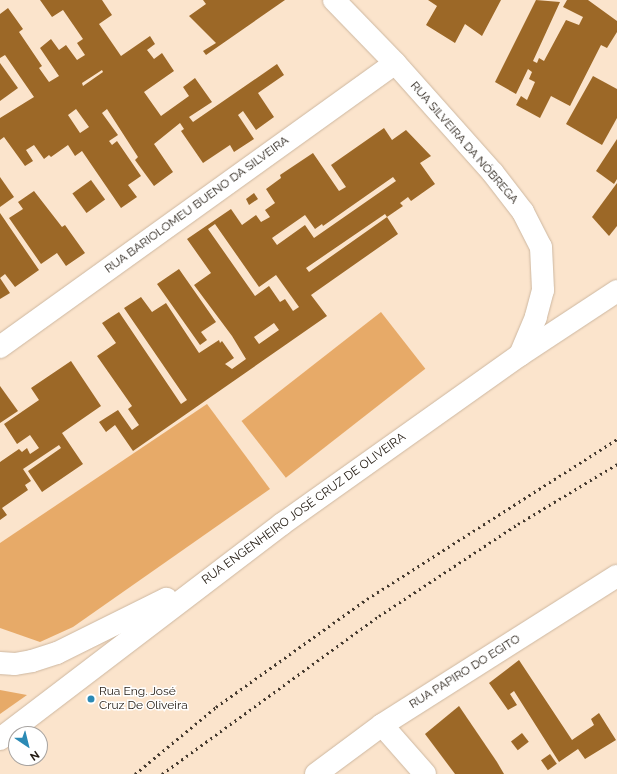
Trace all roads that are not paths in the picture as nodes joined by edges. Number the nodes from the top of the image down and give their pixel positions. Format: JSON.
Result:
{"nodes":[{"id":1,"x":334,"y":0,"type":"edge"},
{"id":2,"x":395,"y":63,"type":"junction"},
{"id":3,"x":617,"y":290,"type":"edge"},
{"id":4,"x":0,"y":346,"type":"edge"},
{"id":5,"x":520,"y":355,"type":"junction"},
{"id":6,"x":211,"y":576,"type":"junction"},
{"id":7,"x":617,"y":576,"type":"edge"},
{"id":8,"x":0,"y":663,"type":"edge"},
{"id":9,"x":382,"y":725,"type":"junction"},
{"id":10,"x":0,"y":739,"type":"edge"},
{"id":11,"x":316,"y":774,"type":"edge"},
{"id":12,"x":425,"y":774,"type":"edge"}],
"edges":[{"from":1,"to":2,"type":"main road","name":"RUA SILVEIRA DA NÓBREGA"},
{"from":2,"to":4,"type":"main road","name":"RUA BARIOLOMEU BUENO DA SILVEIRA"},
{"from":2,"to":5,"type":"main road","name":"RUA SILVEIRA DA NÓBREGA"},
{"from":3,"to":5,"type":"main road","name":"RUA ENGENHEIRO JOSÉ CRUZ DE OLIVEIRA"},
{"from":5,"to":6,"type":"main road","name":"RUA ENGENHEIRO JOSÉ CRUZ DE OLIVEIRA"},
{"from":6,"to":8,"type":"main road"},
{"from":6,"to":10,"type":"main road","name":"RUA ENGENHEIRO JOSÉ CRUZ DE OLIVEIRA"},
{"from":7,"to":9,"type":"main road","name":"RUA PAPIRO DO EGITO"},
{"from":9,"to":11,"type":"main road","name":"RUA PAPIRO DO EGITO"},
{"from":9,"to":12,"type":"main road"}]}
